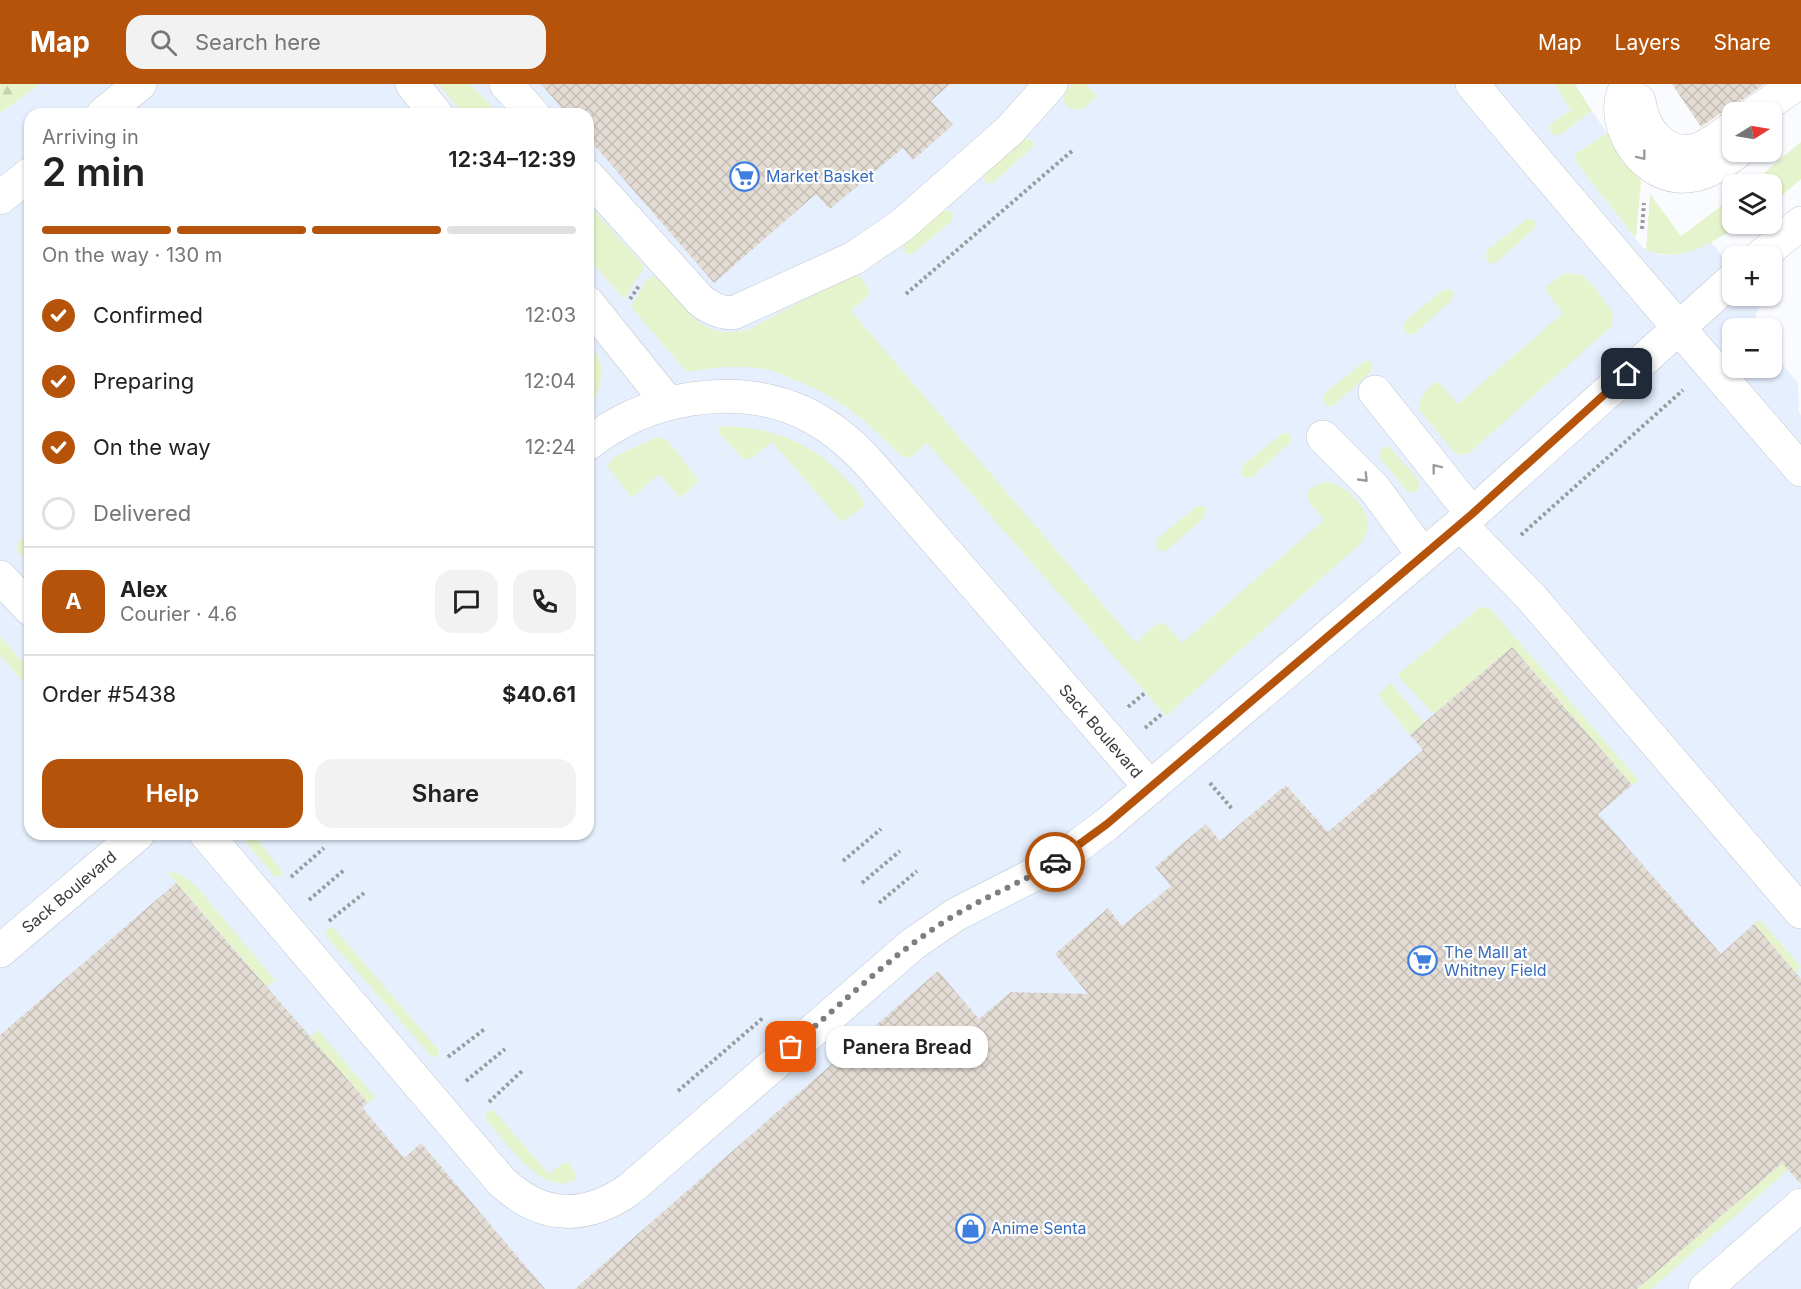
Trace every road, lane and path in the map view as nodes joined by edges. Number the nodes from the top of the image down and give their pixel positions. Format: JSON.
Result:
{"nodes":[{"id":1,"x":140,"y":84,"type":"edge"},
{"id":2,"x":412,"y":84,"type":"edge"},
{"id":3,"x":506,"y":84,"type":"edge"},
{"id":4,"x":1051,"y":84,"type":"edge"},
{"id":5,"x":1472,"y":84,"type":"edge"},
{"id":6,"x":1628,"y":84,"type":"edge"},
{"id":7,"x":1641,"y":84,"type":"edge"},
{"id":8,"x":1797,"y":84,"type":"edge"},
{"id":9,"x":1771,"y":102,"type":"edge"},
{"id":10,"x":1801,"y":102,"type":"edge"},
{"id":11,"x":110,"y":108,"type":"edge"},
{"id":12,"x":431,"y":108,"type":"edge"},
{"id":13,"x":528,"y":108,"type":"edge"},
{"id":14,"x":1782,"y":117,"type":"edge"},
{"id":15,"x":1722,"y":134,"type":"edge"},
{"id":16,"x":1073,"y":150,"type":"dead end"},
{"id":17,"x":1722,"y":162,"type":"edge"},
{"id":18,"x":1647,"y":164,"type":"junction"},
{"id":19,"x":24,"y":179,"type":"edge"},
{"id":20,"x":594,"y":183,"type":"edge"},
{"id":21,"x":0,"y":198,"type":"edge"},
{"id":22,"x":1801,"y":223,"type":"edge"},
{"id":23,"x":1773,"y":246,"type":"edge"},
{"id":24,"x":659,"y":255,"type":"junction"},
{"id":25,"x":1637,"y":280,"type":"junction"},
{"id":26,"x":1722,"y":289,"type":"edge"},
{"id":27,"x":906,"y":294,"type":"dead end"},
{"id":28,"x":594,"y":310,"type":"edge"},
{"id":29,"x":1679,"y":327,"type":"junction"},
{"id":30,"x":609,"y":329,"type":"junction"},
{"id":31,"x":1684,"y":387,"type":"dead end"},
{"id":32,"x":1375,"y":392,"type":"dead end"},
{"id":33,"x":669,"y":404,"type":"junction"},
{"id":34,"x":1323,"y":437,"type":"dead end"},
{"id":35,"x":594,"y":440,"type":"edge"},
{"id":36,"x":1801,"y":470,"type":"edge"},
{"id":37,"x":1466,"y":519,"type":"junction"},
{"id":38,"x":1516,"y":540,"type":"dead end"},
{"id":39,"x":1423,"y":555,"type":"junction"},
{"id":40,"x":0,"y":577,"type":"edge"},
{"id":41,"x":24,"y":603,"type":"edge"},
{"id":42,"x":1150,"y":787,"type":"junction"},
{"id":43,"x":881,"y":829,"type":"dead end"},
{"id":44,"x":131,"y":840,"type":"edge"},
{"id":45,"x":211,"y":840,"type":"edge"},
{"id":46,"x":324,"y":848,"type":"dead end"},
{"id":47,"x":900,"y":851,"type":"dead end"},
{"id":48,"x":843,"y":861,"type":"dead end"},
{"id":49,"x":344,"y":870,"type":"dead end"},
{"id":50,"x":917,"y":871,"type":"dead end"},
{"id":51,"x":290,"y":877,"type":"dead end"},
{"id":52,"x":862,"y":883,"type":"dead end"},
{"id":53,"x":364,"y":892,"type":"dead end"},
{"id":54,"x":308,"y":900,"type":"dead end"},
{"id":55,"x":879,"y":903,"type":"dead end"},
{"id":56,"x":1801,"y":912,"type":"edge"},
{"id":57,"x":328,"y":922,"type":"dead end"},
{"id":58,"x":0,"y":951,"type":"edge"},
{"id":59,"x":764,"y":1017,"type":"dead end"},
{"id":60,"x":486,"y":1028,"type":"dead end"},
{"id":61,"x":504,"y":1049,"type":"dead end"},
{"id":62,"x":448,"y":1057,"type":"dead end"},
{"id":63,"x":524,"y":1070,"type":"dead end"},
{"id":64,"x":466,"y":1081,"type":"dead end"},
{"id":65,"x":678,"y":1091,"type":"dead end"},
{"id":66,"x":489,"y":1102,"type":"dead end"},
{"id":67,"x":1801,"y":1205,"type":"edge"},
{"id":68,"x":1705,"y":1289,"type":"edge"}],
"edges":[{"from":1,"to":11,"type":"lane"},
{"from":2,"to":12,"type":"lane"},
{"from":3,"to":13,"type":"lane"},
{"from":4,"to":24,"type":"lane"},
{"from":5,"to":25,"type":"lane"},
{"from":6,"to":18,"type":"lane","one_way":true},
{"from":7,"to":15,"type":"lane"},
{"from":8,"to":9,"type":"lane"},
{"from":10,"to":14,"type":"lane"},
{"from":16,"to":27,"type":"path"},
{"from":17,"to":18,"type":"lane"},
{"from":18,"to":25,"type":"path"},
{"from":19,"to":21,"type":"lane"},
{"from":20,"to":24,"type":"lane"},
{"from":22,"to":23,"type":"lane"},
{"from":24,"to":30,"type":"path"},
{"from":25,"to":29,"type":"lane"},
{"from":26,"to":29,"type":"lane","name":"Sack Boulevard"},
{"from":28,"to":30,"type":"lane"},
{"from":29,"to":36,"type":"lane"},
{"from":29,"to":37,"type":"lane","name":"Sack Boulevard"},
{"from":30,"to":33,"type":"lane"},
{"from":31,"to":38,"type":"path"},
{"from":37,"to":32,"type":"lane","one_way":true},
{"from":33,"to":35,"type":"lane","name":"Sack Boulevard"},
{"from":33,"to":42,"type":"lane","name":"Sack Boulevard"},
{"from":34,"to":39,"type":"lane","one_way":true},
{"from":37,"to":39,"type":"lane","name":"Sack Boulevard"},
{"from":37,"to":56,"type":"lane"},
{"from":39,"to":42,"type":"lane","name":"Sack Boulevard"},
{"from":40,"to":41,"type":"lane"},
{"from":42,"to":45,"type":"lane"},
{"from":43,"to":48,"type":"path"},
{"from":44,"to":58,"type":"lane","name":"Sack Boulevard"},
{"from":46,"to":51,"type":"path"},
{"from":47,"to":52,"type":"path"},
{"from":49,"to":54,"type":"path"},
{"from":50,"to":55,"type":"path"},
{"from":53,"to":57,"type":"path"},
{"from":59,"to":65,"type":"path"},
{"from":60,"to":62,"type":"path"},
{"from":61,"to":64,"type":"path"},
{"from":63,"to":66,"type":"path"},
{"from":67,"to":68,"type":"lane"}]}
